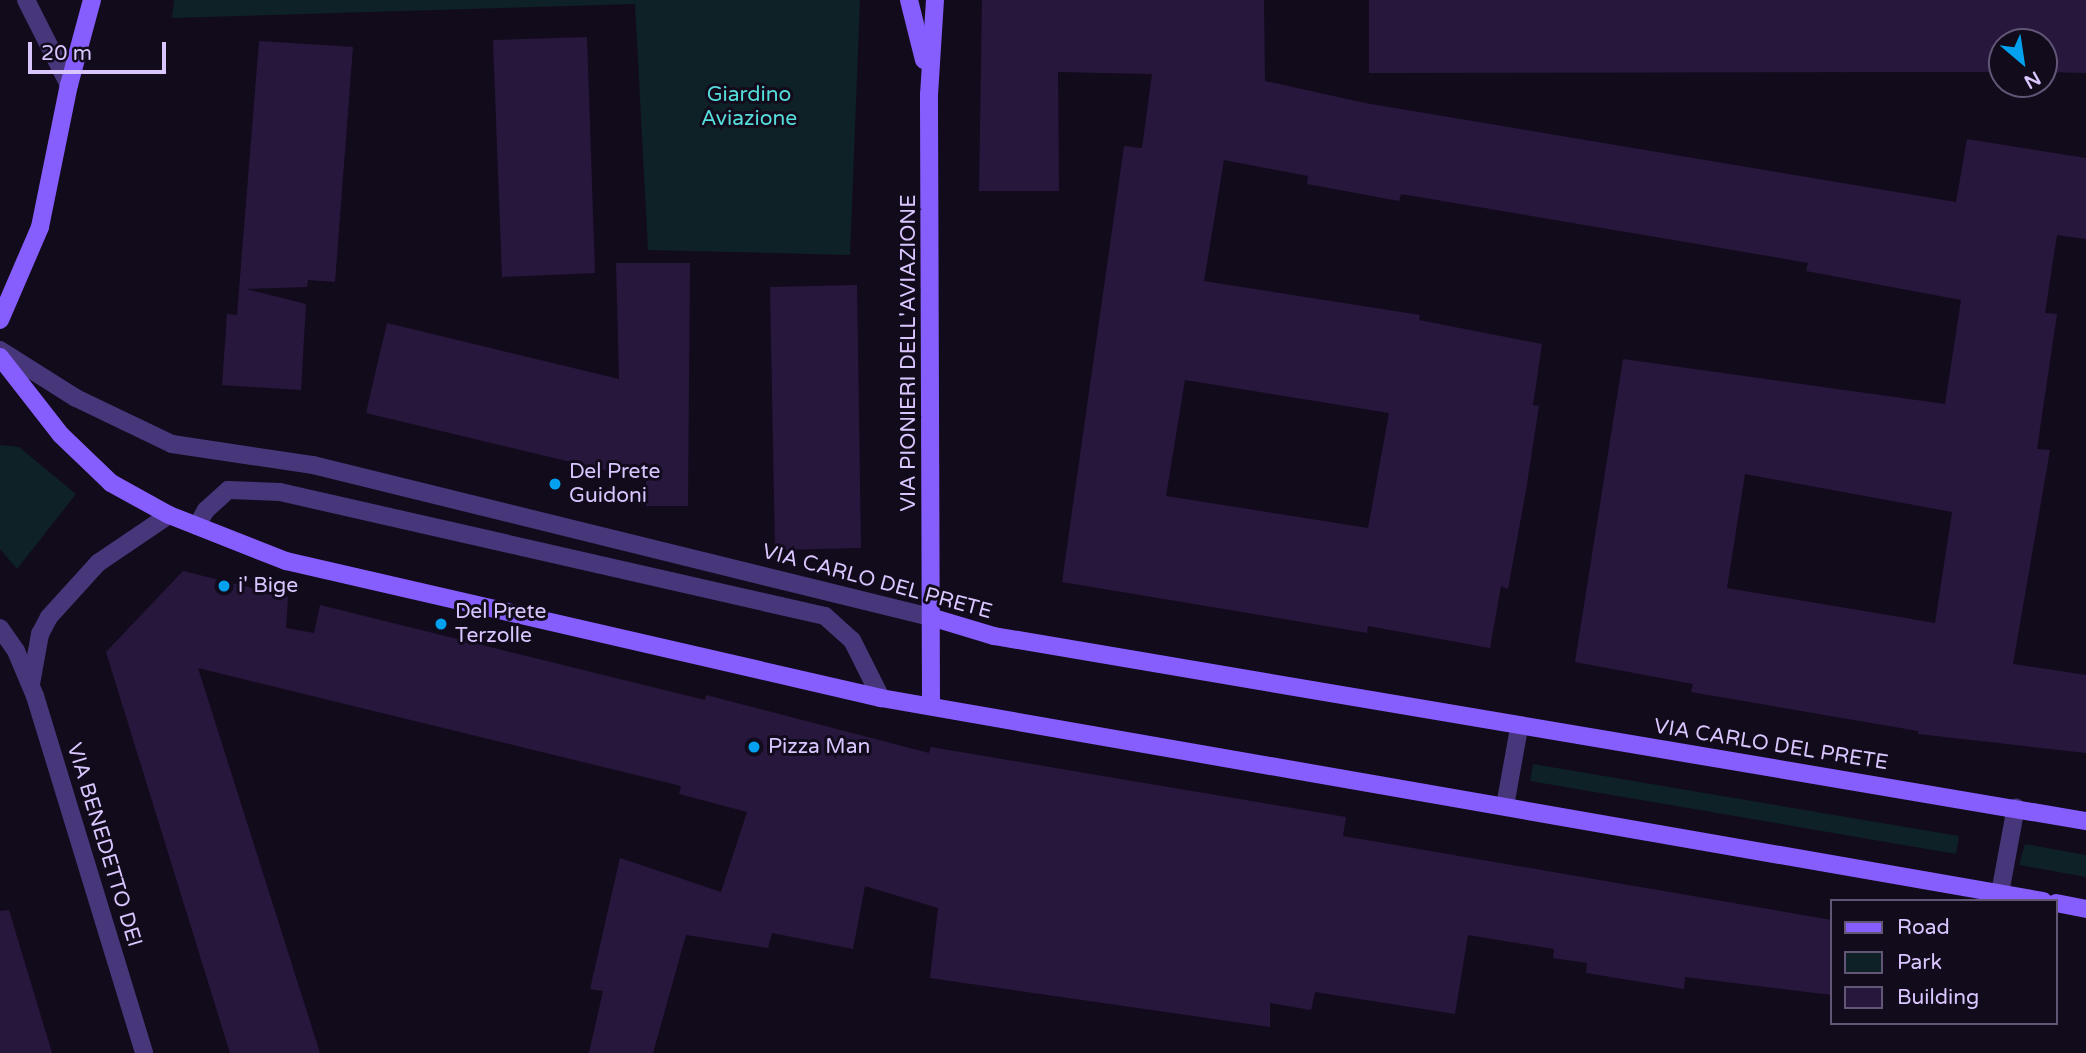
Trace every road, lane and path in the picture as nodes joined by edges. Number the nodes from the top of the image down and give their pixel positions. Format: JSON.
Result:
{"nodes":[{"id":1,"x":26,"y":0,"type":"edge"},
{"id":2,"x":92,"y":0,"type":"edge"},
{"id":3,"x":909,"y":0,"type":"edge"},
{"id":4,"x":935,"y":0,"type":"edge"},
{"id":5,"x":69,"y":85,"type":"junction"},
{"id":6,"x":929,"y":95,"type":"junction"},
{"id":7,"x":0,"y":320,"type":"edge"},
{"id":8,"x":0,"y":350,"type":"edge"},
{"id":9,"x":0,"y":357,"type":"edge"},
{"id":10,"x":169,"y":515,"type":"junction"},
{"id":11,"x":197,"y":526,"type":"junction"},
{"id":12,"x":934,"y":618,"type":"junction"},
{"id":13,"x":0,"y":628,"type":"edge"},
{"id":14,"x":31,"y":684,"type":"junction"},
{"id":15,"x":881,"y":698,"type":"junction"},
{"id":16,"x":931,"y":706,"type":"junction"},
{"id":17,"x":1519,"y":728,"type":"junction"},
{"id":18,"x":1505,"y":806,"type":"junction"},
{"id":19,"x":2016,"y":807,"type":"junction"},
{"id":20,"x":2086,"y":821,"type":"edge"},
{"id":21,"x":2000,"y":893,"type":"junction"},
{"id":22,"x":2032,"y":899,"type":"edge"},
{"id":23,"x":2058,"y":903,"type":"edge"},
{"id":24,"x":2086,"y":909,"type":"edge"},
{"id":25,"x":144,"y":1053,"type":"edge"}],
"edges":[{"from":1,"to":5,"type":"street"},
{"from":2,"to":5,"type":"main road"},
{"from":3,"to":6,"type":"main road"},
{"from":4,"to":6,"type":"main road","name":"VIA PIONIERI DELL'AVIAZIONE"},
{"from":5,"to":7,"type":"main road"},
{"from":6,"to":12,"type":"main road","name":"VIA PIONIERI DELL'AVIAZIONE"},
{"from":8,"to":12,"type":"street","name":"VIA CARLO DEL PRETE"},
{"from":9,"to":10,"type":"main road"},
{"from":10,"to":11,"type":"main road"},
{"from":10,"to":14,"type":"street"},
{"from":11,"to":15,"type":"main road"},
{"from":11,"to":15,"type":"street"},
{"from":12,"to":16,"type":"main road","name":"VIA PIONIERI DELL'AVIAZIONE"},
{"from":12,"to":17,"type":"main road","name":"VIA CARLO DEL PRETE"},
{"from":13,"to":14,"type":"street","name":"VIA BENEDETTO DEI"},
{"from":14,"to":25,"type":"street","name":"VIA BENEDETTO DEI"},
{"from":15,"to":16,"type":"main road"},
{"from":16,"to":18,"type":"main road"},
{"from":17,"to":18,"type":"street"},
{"from":17,"to":19,"type":"main road","name":"VIA CARLO DEL PRETE"},
{"from":18,"to":21,"type":"main road"},
{"from":19,"to":20,"type":"main road","name":"VIA CARLO DEL PRETE"},
{"from":19,"to":21,"type":"street"},
{"from":21,"to":22,"type":"main road"},
{"from":23,"to":24,"type":"main road"}]}
